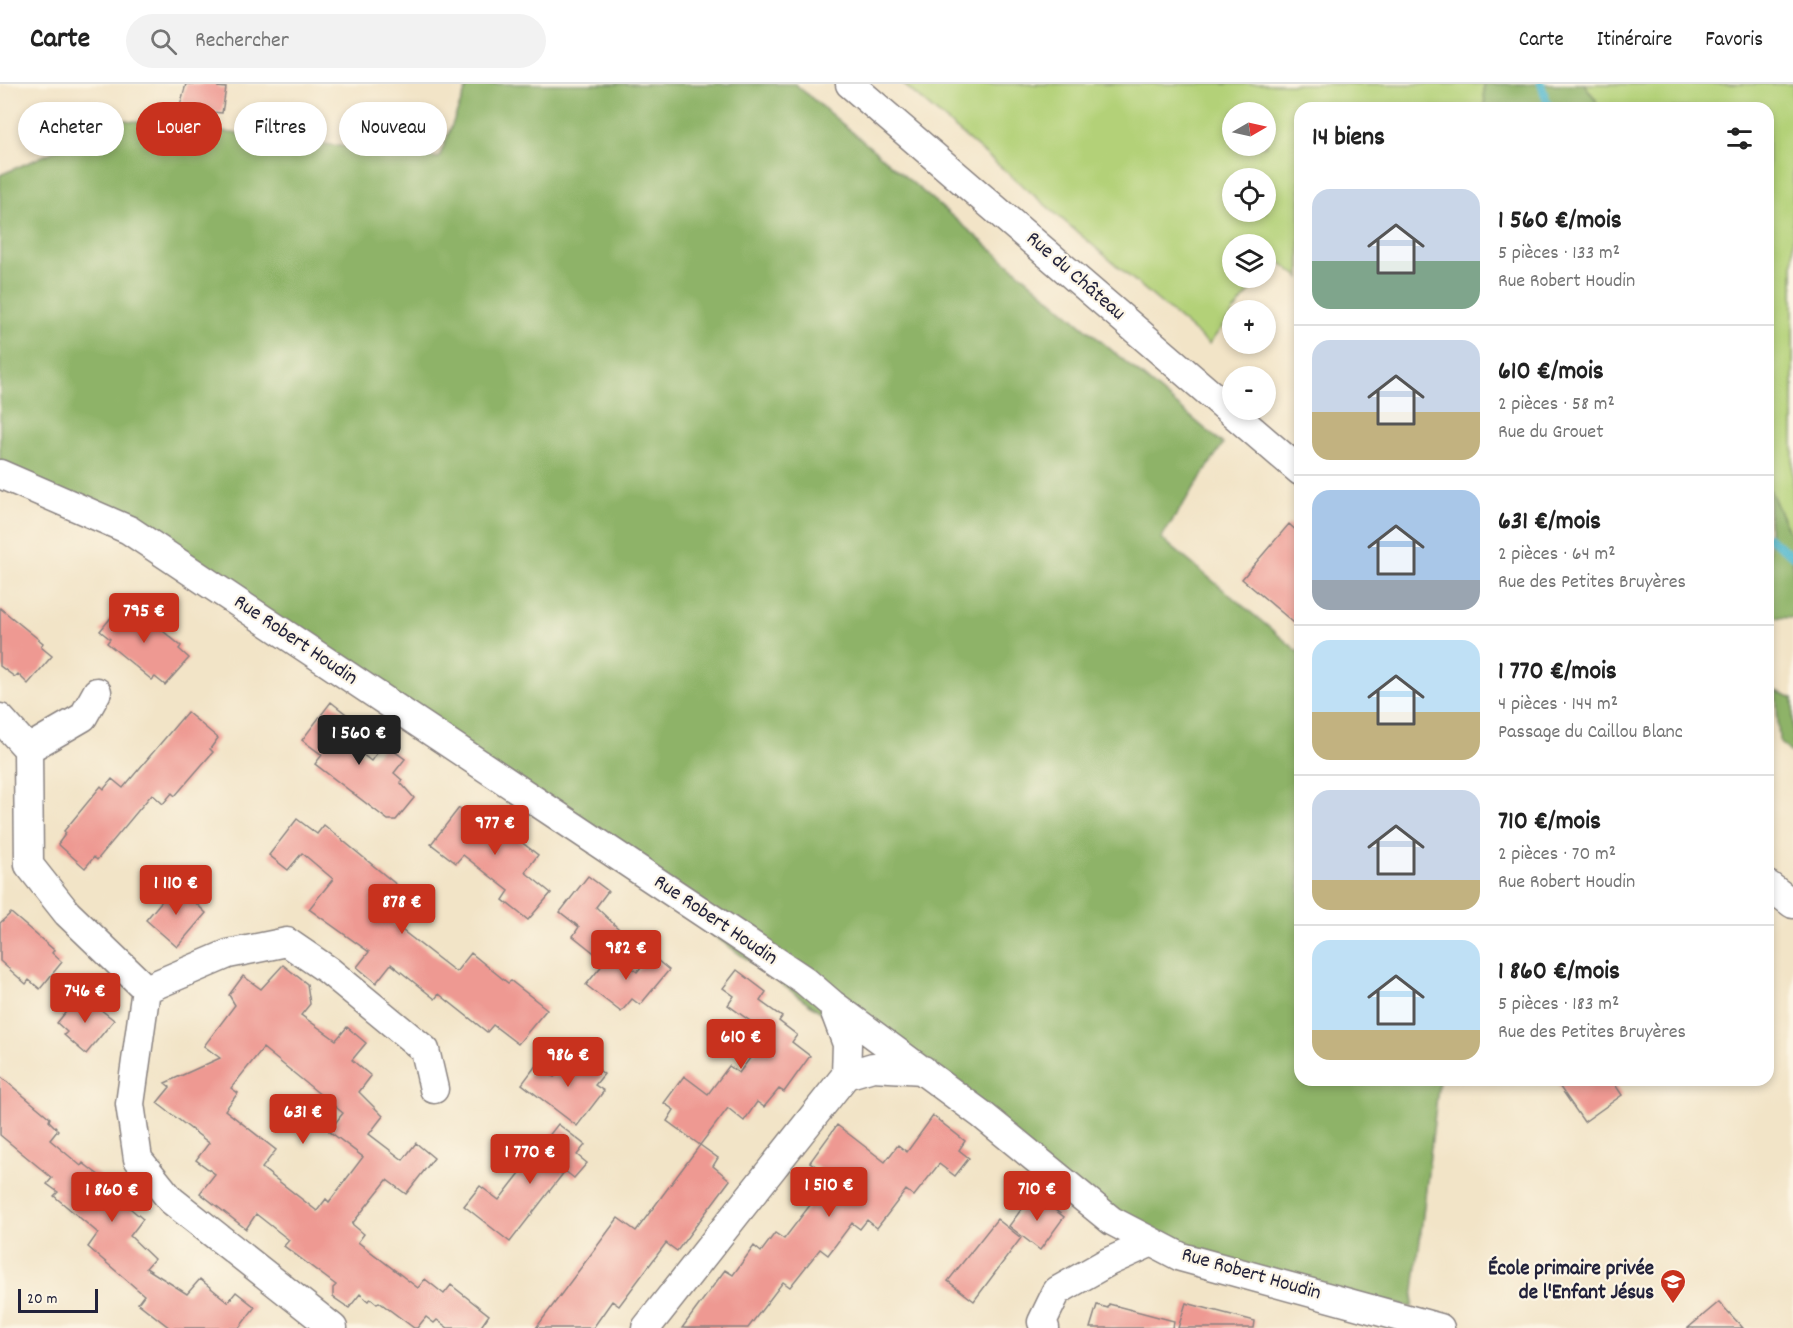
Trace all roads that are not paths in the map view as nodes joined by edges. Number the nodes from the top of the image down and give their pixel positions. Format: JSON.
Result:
{"nodes":[{"id":1,"x":850,"y":84,"type":"edge"},
{"id":2,"x":1294,"y":466,"type":"edge"},
{"id":3,"x":0,"y":474,"type":"edge"},
{"id":4,"x":98,"y":692,"type":"dead end"},
{"id":5,"x":0,"y":718,"type":"edge"},
{"id":6,"x":28,"y":749,"type":"junction"},
{"id":7,"x":1774,"y":890,"type":"edge"},
{"id":8,"x":1793,"y":904,"type":"edge"},
{"id":9,"x":146,"y":988,"type":"junction"},
{"id":10,"x":832,"y":1004,"type":"junction"},
{"id":11,"x":922,"y":1071,"type":"junction"},
{"id":12,"x":846,"y":1075,"type":"junction"},
{"id":13,"x":434,"y":1089,"type":"dead end"},
{"id":14,"x":1152,"y":1242,"type":"junction"},
{"id":15,"x":333,"y":1328,"type":"edge"},
{"id":16,"x":646,"y":1328,"type":"edge"},
{"id":17,"x":1045,"y":1328,"type":"edge"},
{"id":18,"x":1440,"y":1328,"type":"edge"}],
"edges":[{"from":1,"to":2,"type":"street","name":"Rue du Château"},
{"from":3,"to":10,"type":"street","name":"Rue Robert Houdin"},
{"from":4,"to":6,"type":"street"},
{"from":5,"to":6,"type":"street"},
{"from":6,"to":9,"type":"street"},
{"from":7,"to":8,"type":"street"},
{"from":9,"to":13,"type":"street"},
{"from":9,"to":15,"type":"street"},
{"from":10,"to":11,"type":"street","name":"Rue Robert Houdin"},
{"from":10,"to":12,"type":"street"},
{"from":11,"to":12,"type":"street"},
{"from":11,"to":14,"type":"street","name":"Rue Robert Houdin"},
{"from":12,"to":16,"type":"street"},
{"from":14,"to":17,"type":"street"},
{"from":14,"to":18,"type":"street","name":"Rue Robert Houdin"}]}
